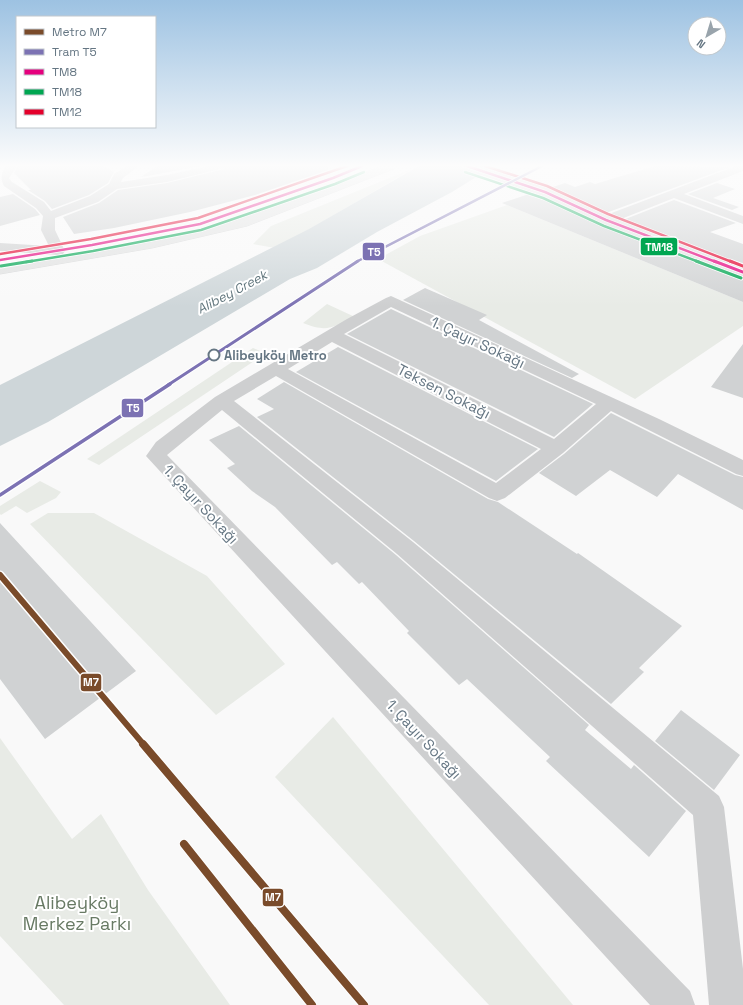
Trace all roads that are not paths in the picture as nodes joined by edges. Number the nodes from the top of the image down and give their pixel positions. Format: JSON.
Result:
{"nodes":[{"id":1,"x":47,"y":213,"type":"edge"},
{"id":2,"x":57,"y":213,"type":"edge"},
{"id":3,"x":232,"y":213,"type":"edge"},
{"id":4,"x":269,"y":213,"type":"edge"},
{"id":5,"x":591,"y":213,"type":"edge"},
{"id":6,"x":625,"y":213,"type":"edge"},
{"id":7,"x":724,"y":213,"type":"edge"},
{"id":8,"x":734,"y":213,"type":"edge"},
{"id":9,"x":729,"y":215,"type":"junction"},
{"id":10,"x":49,"y":216,"type":"junction"},
{"id":11,"x":606,"y":220,"type":"junction"},
{"id":12,"x":743,"y":220,"type":"edge"},
{"id":13,"x":0,"y":247,"type":"edge"},
{"id":14,"x":58,"y":251,"type":"junction"},
{"id":15,"x":0,"y":260,"type":"edge"},
{"id":16,"x":0,"y":270,"type":"edge"},
{"id":17,"x":743,"y":272,"type":"edge"},
{"id":18,"x":332,"y":335,"type":"junction"},
{"id":19,"x":276,"y":369,"type":"junction"},
{"id":20,"x":222,"y":401,"type":"junction"},
{"id":21,"x":609,"y":403,"type":"junction"},
{"id":22,"x":556,"y":448,"type":"junction"},
{"id":23,"x":743,"y":469,"type":"edge"},
{"id":24,"x":676,"y":1005,"type":"edge"},
{"id":25,"x":728,"y":1005,"type":"edge"}],
"edges":[{"from":1,"to":10,"type":"street"},
{"from":2,"to":10,"type":"street"},
{"from":3,"to":14,"type":"main road"},
{"from":4,"to":16,"type":"main road"},
{"from":5,"to":11,"type":"main road"},
{"from":6,"to":11,"type":"street"},
{"from":7,"to":9,"type":"street"},
{"from":8,"to":9,"type":"street"},
{"from":9,"to":12,"type":"street"},
{"from":10,"to":14,"type":"street"},
{"from":11,"to":17,"type":"main road"},
{"from":13,"to":14,"type":"street"},
{"from":14,"to":15,"type":"main road"},
{"from":18,"to":19,"type":"street","name":"1. Çayır Sokağı"},
{"from":18,"to":21,"type":"street","name":"1. Çayır Sokağı"},
{"from":18,"to":22,"type":"street","name":"Teksen Sokağı"},
{"from":19,"to":20,"type":"street","name":"1. Çayır Sokağı"},
{"from":19,"to":22,"type":"street"},
{"from":20,"to":24,"type":"street","name":"1. Çayır Sokağı"},
{"from":20,"to":25,"type":"street"},
{"from":21,"to":22,"type":"street"},
{"from":21,"to":23,"type":"street","name":"1. Çayır Sokağı"}]}
